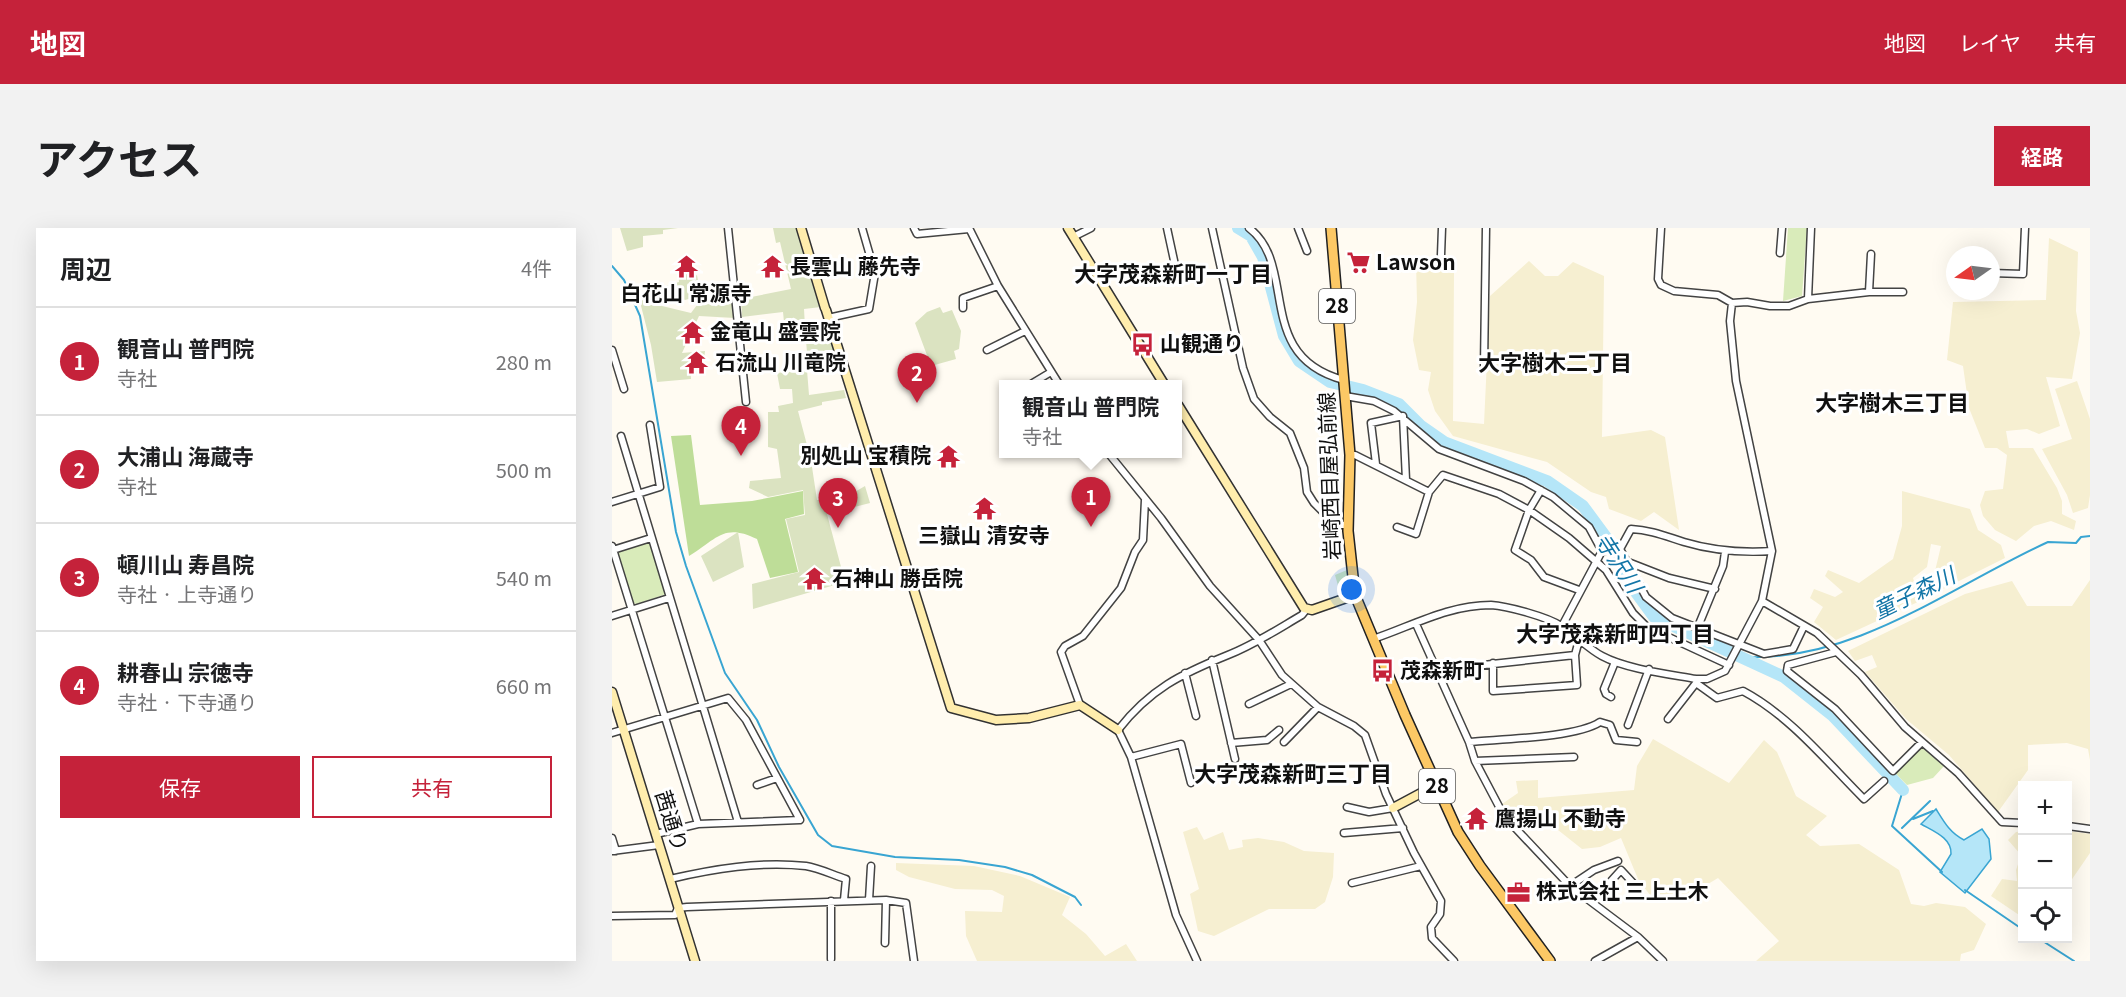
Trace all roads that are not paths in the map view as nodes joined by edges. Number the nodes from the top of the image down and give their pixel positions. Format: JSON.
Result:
{"nodes":[{"id":1,"x":728,"y":228,"type":"edge"},
{"id":2,"x":801,"y":228,"type":"edge"},
{"id":3,"x":862,"y":228,"type":"edge"},
{"id":4,"x":914,"y":228,"type":"edge"},
{"id":5,"x":969,"y":228,"type":"edge"},
{"id":6,"x":1068,"y":228,"type":"edge"},
{"id":7,"x":1091,"y":228,"type":"edge"},
{"id":8,"x":1167,"y":228,"type":"edge"},
{"id":9,"x":1212,"y":228,"type":"edge"},
{"id":10,"x":1249,"y":228,"type":"edge"},
{"id":11,"x":1298,"y":228,"type":"edge"},
{"id":12,"x":1332,"y":228,"type":"edge"},
{"id":13,"x":1442,"y":228,"type":"edge"},
{"id":14,"x":1486,"y":228,"type":"edge"},
{"id":15,"x":1661,"y":228,"type":"edge"},
{"id":16,"x":1782,"y":228,"type":"edge"},
{"id":17,"x":1811,"y":228,"type":"edge"},
{"id":18,"x":2025,"y":228,"type":"edge"},
{"id":19,"x":1073,"y":237,"type":"junction"},
{"id":20,"x":1307,"y":251,"type":"dead end"},
{"id":21,"x":1780,"y":253,"type":"dead end"},
{"id":22,"x":1871,"y":254,"type":"dead end"},
{"id":23,"x":1441,"y":255,"type":"dead end"},
{"id":24,"x":1175,"y":265,"type":"dead end"},
{"id":25,"x":2000,"y":273,"type":"edge"},
{"id":26,"x":998,"y":286,"type":"junction"},
{"id":27,"x":1869,"y":292,"type":"junction"},
{"id":28,"x":1903,"y":292,"type":"dead end"},
{"id":29,"x":1808,"y":299,"type":"junction"},
{"id":30,"x":1732,"y":303,"type":"junction"},
{"id":31,"x":963,"y":308,"type":"dead end"},
{"id":32,"x":826,"y":312,"type":"junction"},
{"id":33,"x":1025,"y":331,"type":"junction"},
{"id":34,"x":612,"y":350,"type":"edge"},
{"id":35,"x":987,"y":350,"type":"dead end"},
{"id":36,"x":1484,"y":366,"type":"dead end"},
{"id":37,"x":1051,"y":372,"type":"junction"},
{"id":38,"x":1038,"y":380,"type":"edge"},
{"id":39,"x":1056,"y":380,"type":"edge"},
{"id":40,"x":1162,"y":380,"type":"edge"},
{"id":41,"x":1345,"y":388,"type":"junction"},
{"id":42,"x":624,"y":389,"type":"dead end"},
{"id":43,"x":746,"y":402,"type":"dead end"},
{"id":44,"x":1182,"y":411,"type":"edge"},
{"id":45,"x":1403,"y":416,"type":"junction"},
{"id":46,"x":650,"y":425,"type":"dead end"},
{"id":47,"x":621,"y":436,"type":"dead end"},
{"id":48,"x":1350,"y":455,"type":"junction"},
{"id":49,"x":1114,"y":458,"type":"edge"},
{"id":50,"x":1376,"y":464,"type":"junction"},
{"id":51,"x":1406,"y":480,"type":"junction"},
{"id":52,"x":1540,"y":490,"type":"junction"},
{"id":53,"x":1430,"y":492,"type":"junction"},
{"id":54,"x":638,"y":494,"type":"junction"},
{"id":55,"x":1145,"y":499,"type":"junction"},
{"id":56,"x":612,"y":502,"type":"edge"},
{"id":57,"x":1529,"y":510,"type":"junction"},
{"id":58,"x":1348,"y":525,"type":"junction"},
{"id":59,"x":1398,"y":527,"type":"dead end"},
{"id":60,"x":651,"y":538,"type":"junction"},
{"id":61,"x":613,"y":548,"type":"edge"},
{"id":62,"x":1618,"y":549,"type":"junction"},
{"id":63,"x":1603,"y":551,"type":"junction"},
{"id":64,"x":1772,"y":551,"type":"junction"},
{"id":65,"x":1725,"y":552,"type":"junction"},
{"id":66,"x":1594,"y":561,"type":"junction"},
{"id":67,"x":1628,"y":562,"type":"junction"},
{"id":68,"x":1715,"y":589,"type":"junction"},
{"id":69,"x":1580,"y":590,"type":"junction"},
{"id":70,"x":1355,"y":595,"type":"junction"},
{"id":71,"x":669,"y":598,"type":"junction"},
{"id":72,"x":1762,"y":601,"type":"junction"},
{"id":73,"x":632,"y":609,"type":"junction"},
{"id":74,"x":1306,"y":610,"type":"junction"},
{"id":75,"x":612,"y":616,"type":"edge"},
{"id":76,"x":1416,"y":624,"type":"junction"},
{"id":77,"x":1562,"y":626,"type":"junction"},
{"id":78,"x":1804,"y":626,"type":"junction"},
{"id":79,"x":1697,"y":630,"type":"junction"},
{"id":80,"x":1373,"y":639,"type":"junction"},
{"id":81,"x":1259,"y":640,"type":"junction"},
{"id":82,"x":1579,"y":640,"type":"junction"},
{"id":83,"x":1738,"y":647,"type":"junction"},
{"id":84,"x":1835,"y":651,"type":"junction"},
{"id":85,"x":1575,"y":655,"type":"junction"},
{"id":86,"x":1212,"y":660,"type":"junction"},
{"id":87,"x":1615,"y":662,"type":"junction"},
{"id":88,"x":1493,"y":663,"type":"junction"},
{"id":89,"x":1730,"y":664,"type":"junction"},
{"id":90,"x":1438,"y":669,"type":"junction"},
{"id":91,"x":1649,"y":669,"type":"junction"},
{"id":92,"x":1185,"y":673,"type":"junction"},
{"id":93,"x":1696,"y":681,"type":"junction"},
{"id":94,"x":1291,"y":684,"type":"junction"},
{"id":95,"x":612,"y":692,"type":"edge"},
{"id":96,"x":1611,"y":697,"type":"dead end"},
{"id":97,"x":1250,"y":704,"type":"dead end"},
{"id":98,"x":1080,"y":705,"type":"junction"},
{"id":99,"x":702,"y":706,"type":"junction"},
{"id":100,"x":1318,"y":707,"type":"junction"},
{"id":101,"x":1196,"y":716,"type":"dead end"},
{"id":102,"x":665,"y":717,"type":"junction"},
{"id":103,"x":1668,"y":719,"type":"dead end"},
{"id":104,"x":1628,"y":725,"type":"dead end"},
{"id":105,"x":624,"y":730,"type":"junction"},
{"id":106,"x":1118,"y":730,"type":"junction"},
{"id":107,"x":1279,"y":730,"type":"dead end"},
{"id":108,"x":612,"y":733,"type":"edge"},
{"id":109,"x":1284,"y":742,"type":"dead end"},
{"id":110,"x":1469,"y":742,"type":"junction"},
{"id":111,"x":1637,"y":742,"type":"dead end"},
{"id":112,"x":1922,"y":742,"type":"junction"},
{"id":113,"x":1231,"y":743,"type":"junction"},
{"id":114,"x":1131,"y":757,"type":"junction"},
{"id":115,"x":1574,"y":757,"type":"dead end"},
{"id":116,"x":1235,"y":759,"type":"dead end"},
{"id":117,"x":1474,"y":762,"type":"junction"},
{"id":118,"x":777,"y":778,"type":"junction"},
{"id":119,"x":1884,"y":781,"type":"dead end"},
{"id":120,"x":1191,"y":783,"type":"dead end"},
{"id":121,"x":757,"y":785,"type":"dead end"},
{"id":122,"x":1436,"y":785,"type":"junction"},
{"id":123,"x":1347,"y":807,"type":"dead end"},
{"id":124,"x":1393,"y":808,"type":"junction"},
{"id":125,"x":738,"y":822,"type":"junction"},
{"id":126,"x":2018,"y":823,"type":"edge"},
{"id":127,"x":698,"y":824,"type":"junction"},
{"id":128,"x":2072,"y":827,"type":"edge"},
{"id":129,"x":1403,"y":828,"type":"junction"},
{"id":130,"x":2090,"y":829,"type":"edge"},
{"id":131,"x":1344,"y":833,"type":"dead end"},
{"id":132,"x":656,"y":834,"type":"junction"},
{"id":133,"x":612,"y":838,"type":"edge"},
{"id":134,"x":659,"y":845,"type":"junction"},
{"id":135,"x":614,"y":851,"type":"edge"},
{"id":136,"x":1618,"y":861,"type":"dead end"},
{"id":137,"x":871,"y":866,"type":"dead end"},
{"id":138,"x":1421,"y":866,"type":"junction"},
{"id":139,"x":670,"y":879,"type":"junction"},
{"id":140,"x":1352,"y":883,"type":"dead end"},
{"id":141,"x":1634,"y":885,"type":"dead end"},
{"id":142,"x":1570,"y":886,"type":"junction"},
{"id":143,"x":844,"y":900,"type":"junction"},
{"id":144,"x":869,"y":900,"type":"junction"},
{"id":145,"x":886,"y":900,"type":"junction"},
{"id":146,"x":831,"y":901,"type":"junction"},
{"id":147,"x":1592,"y":902,"type":"junction"},
{"id":148,"x":678,"y":908,"type":"junction"},
{"id":149,"x":612,"y":916,"type":"edge"},
{"id":150,"x":1638,"y":937,"type":"junction"},
{"id":151,"x":885,"y":943,"type":"dead end"},
{"id":152,"x":831,"y":959,"type":"dead end"},
{"id":153,"x":695,"y":961,"type":"edge"},
{"id":154,"x":914,"y":961,"type":"edge"},
{"id":155,"x":1197,"y":961,"type":"edge"},
{"id":156,"x":1454,"y":961,"type":"edge"},
{"id":157,"x":1550,"y":961,"type":"edge"},
{"id":158,"x":1595,"y":961,"type":"edge"},
{"id":159,"x":1663,"y":961,"type":"edge"}],
"edges":[{"from":1,"to":43,"type":"street"},
{"from":2,"to":32,"type":"street"},
{"from":3,"to":32,"type":"street"},
{"from":4,"to":5,"type":"street"},
{"from":5,"to":26,"type":"street"},
{"from":6,"to":19,"type":"street"},
{"from":7,"to":19,"type":"street"},
{"from":8,"to":24,"type":"street"},
{"from":9,"to":58,"type":"street"},
{"from":10,"to":41,"type":"street"},
{"from":11,"to":20,"type":"street"},
{"from":12,"to":41,"type":"main road","name":"岩崎西目屋弘前線","number":"28"},
{"from":13,"to":23,"type":"street"},
{"from":14,"to":36,"type":"street"},
{"from":15,"to":30,"type":"street"},
{"from":16,"to":21,"type":"street"},
{"from":17,"to":29,"type":"street"},
{"from":18,"to":25,"type":"street"},
{"from":19,"to":40,"type":"street"},
{"from":22,"to":27,"type":"street"},
{"from":26,"to":31,"type":"street"},
{"from":26,"to":33,"type":"street"},
{"from":27,"to":28,"type":"street"},
{"from":27,"to":29,"type":"street"},
{"from":29,"to":30,"type":"street"},
{"from":30,"to":64,"type":"street"},
{"from":32,"to":98,"type":"street"},
{"from":33,"to":35,"type":"street"},
{"from":33,"to":37,"type":"street"},
{"from":34,"to":42,"type":"street"},
{"from":37,"to":38,"type":"street"},
{"from":37,"to":39,"type":"street"},
{"from":41,"to":45,"type":"street"},
{"from":41,"to":48,"type":"main road","name":"岩崎西目屋弘前線","number":"28"},
{"from":44,"to":74,"type":"street"},
{"from":45,"to":50,"type":"street"},
{"from":45,"to":51,"type":"street"},
{"from":45,"to":52,"type":"street"},
{"from":46,"to":54,"type":"street"},
{"from":47,"to":54,"type":"street"},
{"from":48,"to":50,"type":"street"},
{"from":48,"to":58,"type":"main road","name":"岩崎西目屋弘前線","number":"28"},
{"from":49,"to":55,"type":"street"},
{"from":50,"to":51,"type":"street"},
{"from":51,"to":53,"type":"street"},
{"from":52,"to":57,"type":"street"},
{"from":52,"to":63,"type":"street"},
{"from":53,"to":57,"type":"street"},
{"from":53,"to":59,"type":"street"},
{"from":54,"to":56,"type":"street"},
{"from":54,"to":60,"type":"street"},
{"from":55,"to":81,"type":"street"},
{"from":55,"to":98,"type":"street"},
{"from":57,"to":66,"type":"street"},
{"from":57,"to":69,"type":"street"},
{"from":58,"to":70,"type":"main road","name":"岩崎西目屋弘前線","number":"28"},
{"from":60,"to":61,"type":"street"},
{"from":60,"to":71,"type":"street"},
{"from":61,"to":73,"type":"street"},
{"from":62,"to":63,"type":"street"},
{"from":62,"to":65,"type":"street"},
{"from":62,"to":67,"type":"street"},
{"from":63,"to":66,"type":"street"},
{"from":64,"to":65,"type":"street"},
{"from":64,"to":72,"type":"street"},
{"from":65,"to":68,"type":"street"},
{"from":66,"to":69,"type":"street"},
{"from":66,"to":89,"type":"street"},
{"from":67,"to":68,"type":"street"},
{"from":67,"to":79,"type":"street"},
{"from":68,"to":79,"type":"street"},
{"from":69,"to":77,"type":"street"},
{"from":70,"to":74,"type":"street"},
{"from":70,"to":80,"type":"main road","name":"岩崎西目屋弘前線","number":"28"},
{"from":71,"to":73,"type":"street"},
{"from":71,"to":99,"type":"street"},
{"from":72,"to":78,"type":"street"},
{"from":72,"to":83,"type":"street"},
{"from":73,"to":75,"type":"street"},
{"from":73,"to":102,"type":"street"},
{"from":74,"to":81,"type":"street"},
{"from":76,"to":77,"type":"street"},
{"from":76,"to":80,"type":"street"},
{"from":76,"to":90,"type":"street"},
{"from":77,"to":82,"type":"street"},
{"from":78,"to":83,"type":"street"},
{"from":78,"to":84,"type":"street"},
{"from":79,"to":83,"type":"street"},
{"from":80,"to":122,"type":"main road","name":"岩崎西目屋弘前線","number":"28"},
{"from":81,"to":86,"type":"street"},
{"from":81,"to":94,"type":"street"},
{"from":82,"to":85,"type":"street"},
{"from":82,"to":87,"type":"street"},
{"from":83,"to":89,"type":"street"},
{"from":84,"to":112,"type":"street"},
{"from":84,"to":112,"type":"street"},
{"from":85,"to":88,"type":"street"},
{"from":85,"to":88,"type":"street"},
{"from":86,"to":92,"type":"street"},
{"from":86,"to":113,"type":"street"},
{"from":87,"to":91,"type":"street"},
{"from":87,"to":96,"type":"street"},
{"from":88,"to":90,"type":"street"},
{"from":89,"to":93,"type":"street"},
{"from":90,"to":110,"type":"street"},
{"from":91,"to":93,"type":"street"},
{"from":91,"to":104,"type":"street"},
{"from":92,"to":101,"type":"street"},
{"from":92,"to":106,"type":"street"},
{"from":93,"to":103,"type":"street"},
{"from":93,"to":119,"type":"street"},
{"from":94,"to":97,"type":"street"},
{"from":94,"to":100,"type":"street"},
{"from":95,"to":105,"type":"street","name":"茜通り"},
{"from":98,"to":106,"type":"street"},
{"from":99,"to":102,"type":"street"},
{"from":99,"to":118,"type":"street"},
{"from":99,"to":125,"type":"street"},
{"from":100,"to":109,"type":"street"},
{"from":100,"to":124,"type":"street"},
{"from":102,"to":105,"type":"street"},
{"from":102,"to":127,"type":"street"},
{"from":105,"to":108,"type":"street"},
{"from":105,"to":132,"type":"street","name":"茜通り"},
{"from":106,"to":114,"type":"street"},
{"from":107,"to":113,"type":"street"},
{"from":110,"to":111,"type":"street"},
{"from":110,"to":117,"type":"street"},
{"from":112,"to":126,"type":"street"},
{"from":113,"to":116,"type":"street"},
{"from":114,"to":120,"type":"street"},
{"from":114,"to":155,"type":"street"},
{"from":115,"to":117,"type":"street"},
{"from":117,"to":142,"type":"street"},
{"from":118,"to":121,"type":"street"},
{"from":118,"to":125,"type":"street"},
{"from":122,"to":124,"type":"street"},
{"from":122,"to":157,"type":"main road","name":"岩崎西目屋弘前線","number":"28"},
{"from":123,"to":124,"type":"street"},
{"from":124,"to":129,"type":"street"},
{"from":125,"to":127,"type":"street"},
{"from":127,"to":132,"type":"street"},
{"from":128,"to":130,"type":"street"},
{"from":129,"to":131,"type":"street"},
{"from":129,"to":138,"type":"street"},
{"from":132,"to":134,"type":"street","name":"茜通り"},
{"from":133,"to":135,"type":"street"},
{"from":134,"to":135,"type":"street"},
{"from":134,"to":139,"type":"street","name":"茜通り"},
{"from":136,"to":142,"type":"street"},
{"from":137,"to":144,"type":"street"},
{"from":138,"to":140,"type":"street"},
{"from":138,"to":156,"type":"street"},
{"from":139,"to":143,"type":"street"},
{"from":139,"to":148,"type":"street","name":"茜通り"},
{"from":141,"to":147,"type":"street"},
{"from":142,"to":147,"type":"street"},
{"from":143,"to":144,"type":"street"},
{"from":143,"to":146,"type":"street"},
{"from":144,"to":145,"type":"street"},
{"from":145,"to":151,"type":"street"},
{"from":145,"to":154,"type":"street"},
{"from":146,"to":148,"type":"street"},
{"from":146,"to":152,"type":"street"},
{"from":147,"to":150,"type":"street"},
{"from":148,"to":149,"type":"street"},
{"from":148,"to":153,"type":"street","name":"茜通り"},
{"from":150,"to":158,"type":"street"},
{"from":150,"to":159,"type":"street"}]}
